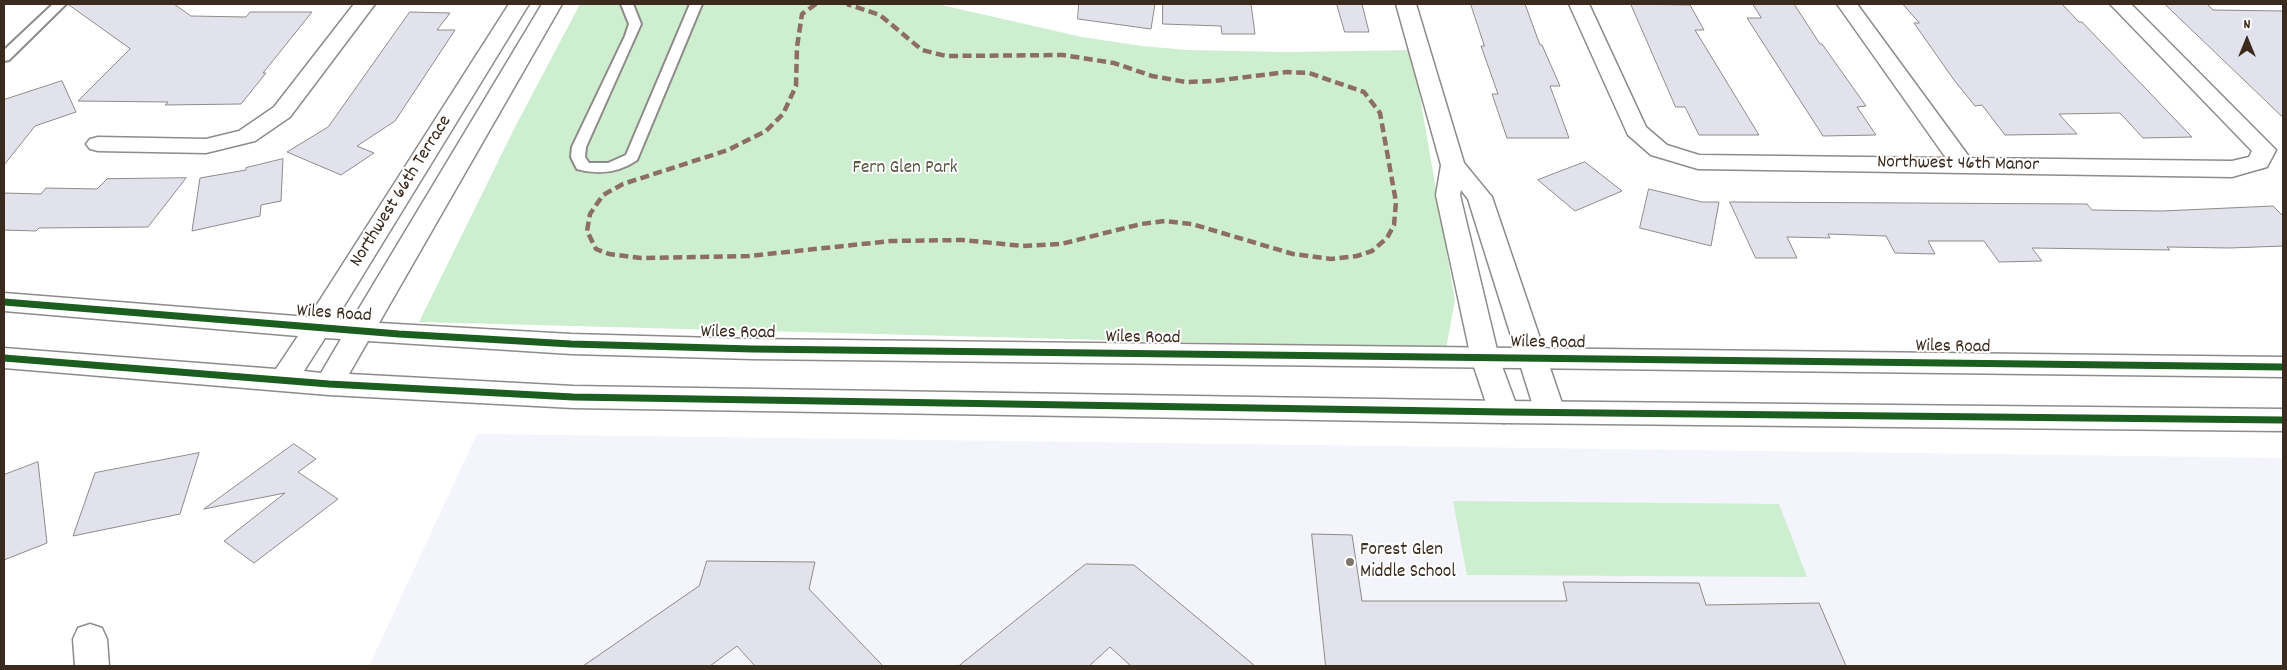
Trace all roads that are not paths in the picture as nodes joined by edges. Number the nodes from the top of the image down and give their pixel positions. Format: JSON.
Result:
{"nodes":[{"id":1,"x":60,"y":4,"type":"edge"},
{"id":2,"x":365,"y":4,"type":"edge"},
{"id":3,"x":519,"y":4,"type":"edge"},
{"id":4,"x":552,"y":4,"type":"edge"},
{"id":5,"x":627,"y":4,"type":"edge"},
{"id":6,"x":696,"y":4,"type":"edge"},
{"id":7,"x":1406,"y":4,"type":"edge"},
{"id":8,"x":1579,"y":4,"type":"edge"},
{"id":9,"x":1847,"y":4,"type":"edge"},
{"id":10,"x":2120,"y":4,"type":"edge"},
{"id":11,"x":4,"y":57,"type":"edge"},
{"id":12,"x":98,"y":144,"type":"dead end"},
{"id":13,"x":1453,"y":165,"type":"junction"},
{"id":14,"x":1963,"y":165,"type":"junction"},
{"id":15,"x":4,"y":302,"type":"edge"},
{"id":16,"x":316,"y":329,"type":"junction"},
{"id":17,"x":361,"y":332,"type":"junction"},
{"id":18,"x":4,"y":358,"type":"edge"},
{"id":19,"x":1485,"y":358,"type":"junction"},
{"id":20,"x":1533,"y":359,"type":"junction"},
{"id":21,"x":2283,"y":367,"type":"edge"},
{"id":22,"x":284,"y":380,"type":"junction"},
{"id":23,"x":329,"y":384,"type":"junction"},
{"id":24,"x":1504,"y":412,"type":"junction"},
{"id":25,"x":1550,"y":412,"type":"junction"},
{"id":26,"x":2283,"y":420,"type":"edge"}],
"edges":[{"from":1,"to":11,"type":"lane"},
{"from":2,"to":12,"type":"street"},
{"from":3,"to":16,"type":"street","name":"Northwest 66th Terrace"},
{"from":4,"to":17,"type":"street","name":"Northwest 66th Terrace"},
{"from":5,"to":6,"type":"lane"},
{"from":7,"to":13,"type":"street"},
{"from":8,"to":14,"type":"street","name":"Northwest 46th Manor"},
{"from":9,"to":14,"type":"street"},
{"from":10,"to":14,"type":"street","name":"Northwest 46th Manor"},
{"from":13,"to":19,"type":"street"},
{"from":13,"to":20,"type":"street"},
{"from":15,"to":16,"type":"street","name":"Wiles Road"},
{"from":16,"to":17,"type":"street","name":"Wiles Road"},
{"from":16,"to":22,"type":"street","name":"Northwest 66th Terrace"},
{"from":17,"to":19,"type":"street","name":"Wiles Road"},
{"from":17,"to":23,"type":"street","name":"Northwest 66th Terrace"},
{"from":18,"to":22,"type":"street"},
{"from":19,"to":20,"type":"street","name":"Wiles Road"},
{"from":19,"to":24,"type":"street"},
{"from":20,"to":21,"type":"street","name":"Wiles Road"},
{"from":20,"to":25,"type":"street"},
{"from":22,"to":23,"type":"street"},
{"from":23,"to":24,"type":"street"},
{"from":24,"to":25,"type":"street"},
{"from":25,"to":26,"type":"street"}]}
